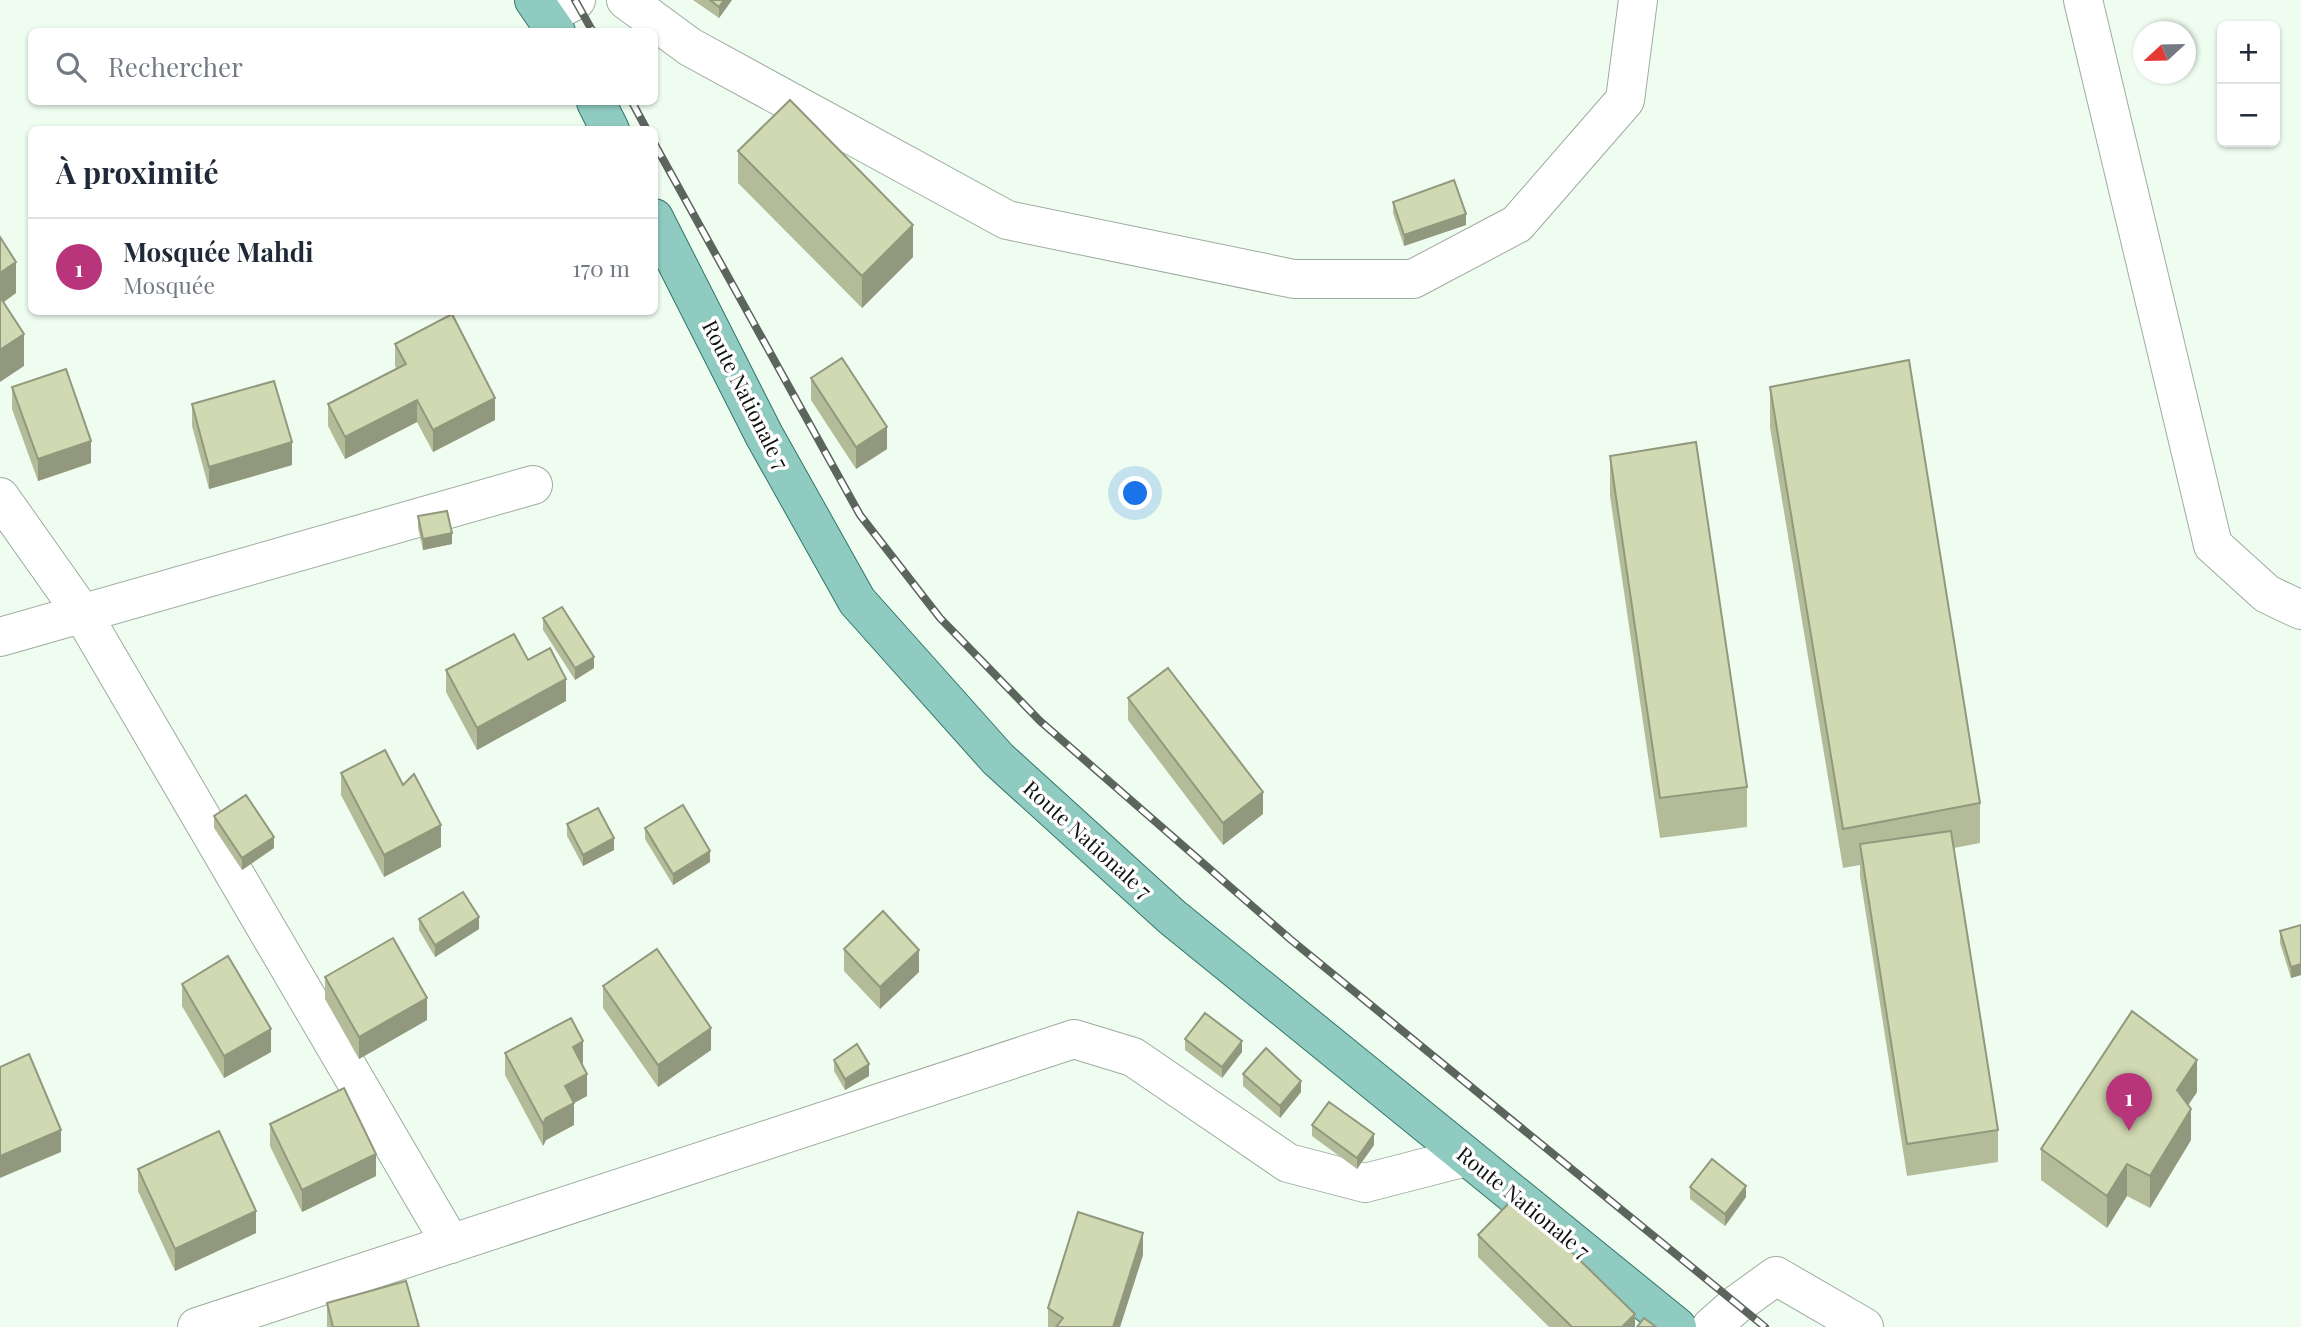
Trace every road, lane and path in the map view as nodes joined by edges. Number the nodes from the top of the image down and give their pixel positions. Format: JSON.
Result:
{"nodes":[{"id":1,"x":626,"y":0,"type":"edge"},
{"id":2,"x":1638,"y":0,"type":"edge"},
{"id":3,"x":2083,"y":0,"type":"edge"},
{"id":4,"x":598,"y":105,"type":"edge"},
{"id":5,"x":608,"y":126,"type":"edge"},
{"id":6,"x":658,"y":226,"type":"edge"},
{"id":7,"x":533,"y":485,"type":"dead end"},
{"id":8,"x":0,"y":497,"type":"edge"},
{"id":9,"x":2301,"y":610,"type":"edge"},
{"id":10,"x":82,"y":613,"type":"junction"},
{"id":11,"x":0,"y":637,"type":"edge"},
{"id":12,"x":1466,"y":1157,"type":"junction"},
{"id":13,"x":451,"y":1244,"type":"junction"},
{"id":14,"x":197,"y":1327,"type":"edge"},
{"id":15,"x":1677,"y":1327,"type":"edge"},
{"id":16,"x":1712,"y":1327,"type":"edge"},
{"id":17,"x":1864,"y":1327,"type":"edge"}],
"edges":[{"from":1,"to":2,"type":"street"},
{"from":3,"to":9,"type":"street"},
{"from":4,"to":5,"type":"main road"},
{"from":6,"to":12,"type":"main road","name":"Route Nationale 7"},
{"from":7,"to":10,"type":"street"},
{"from":8,"to":10,"type":"street"},
{"from":10,"to":11,"type":"street"},
{"from":10,"to":13,"type":"street"},
{"from":12,"to":13,"type":"street"},
{"from":12,"to":15,"type":"main road","name":"Route Nationale 7"},
{"from":13,"to":14,"type":"street"},
{"from":16,"to":17,"type":"street"}]}
